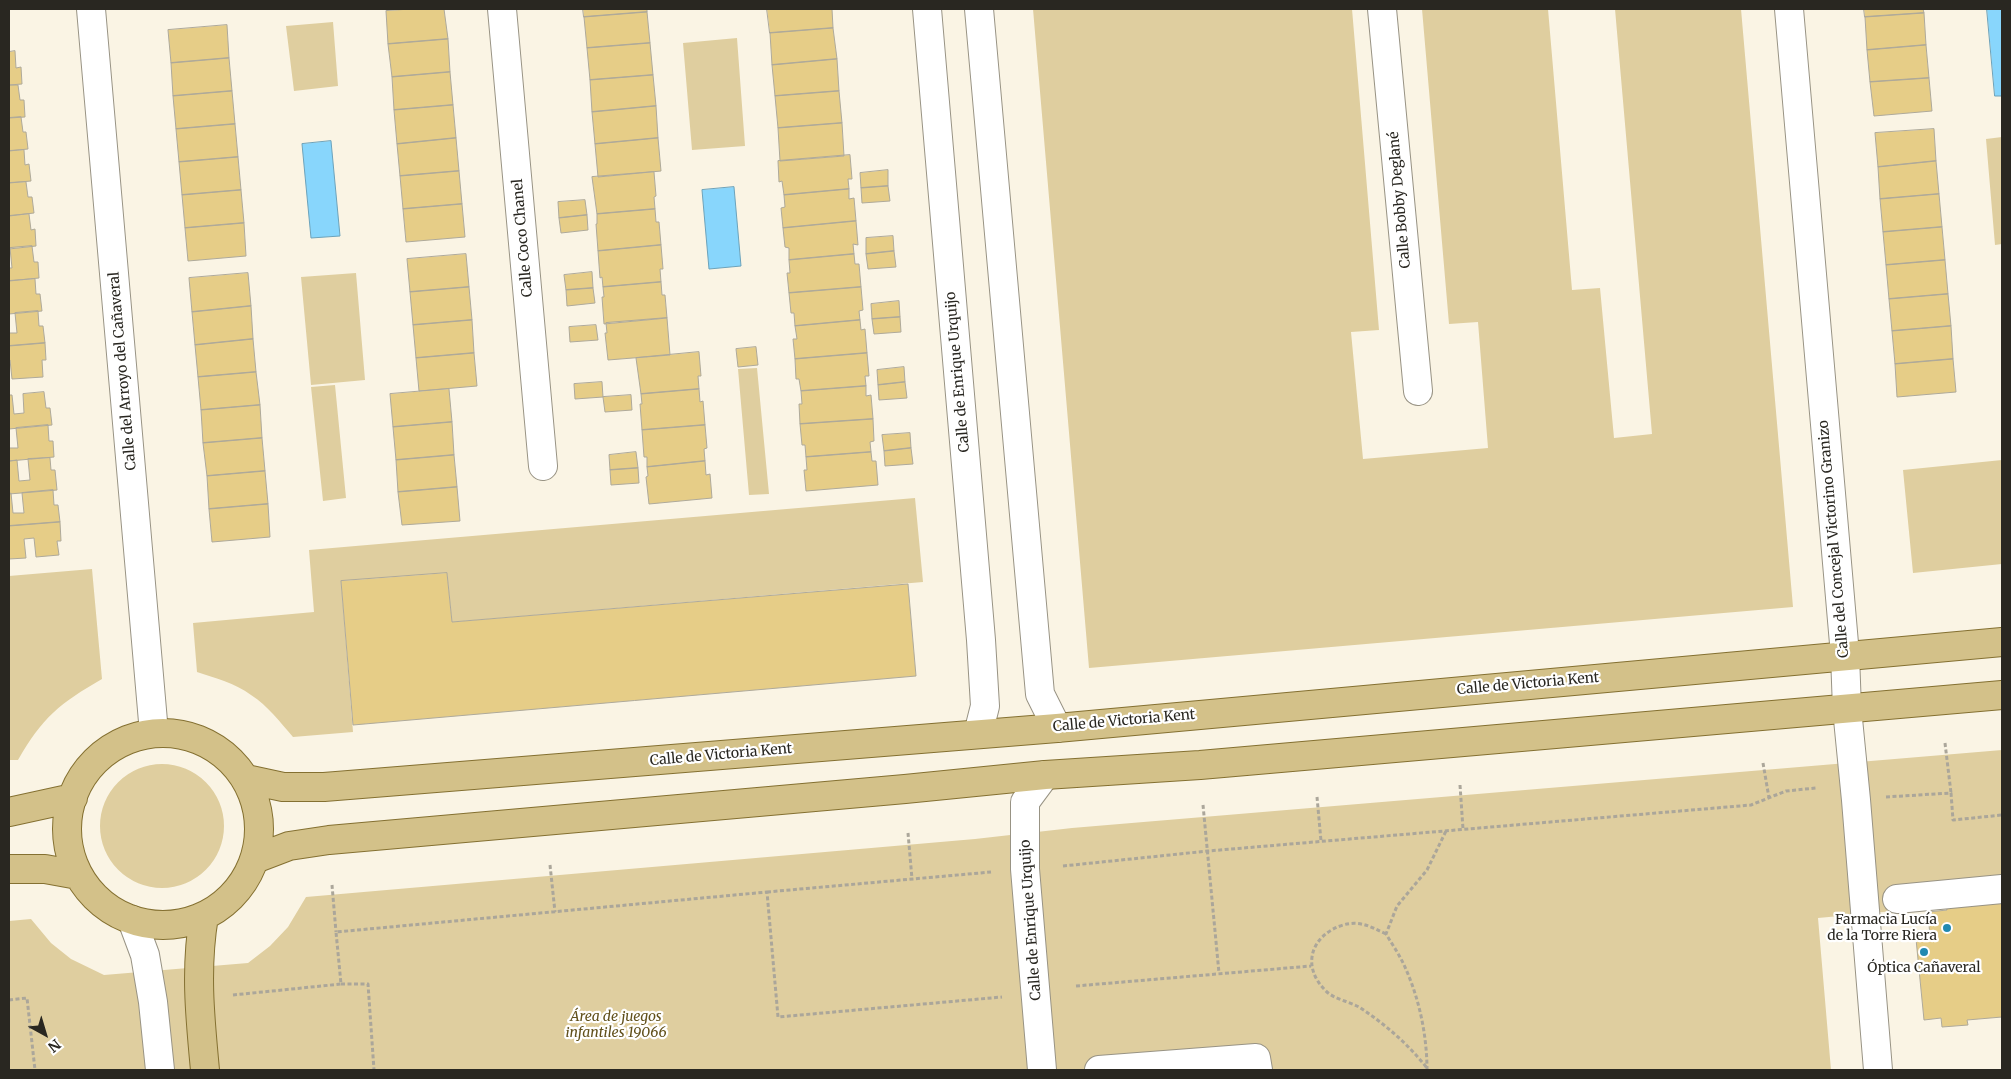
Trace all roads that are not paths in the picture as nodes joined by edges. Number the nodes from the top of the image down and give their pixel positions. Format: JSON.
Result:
{"nodes":[{"id":1,"x":91,"y":9,"type":"edge"},
{"id":2,"x":502,"y":9,"type":"edge"},
{"id":3,"x":927,"y":9,"type":"edge"},
{"id":4,"x":979,"y":9,"type":"edge"},
{"id":5,"x":1382,"y":9,"type":"edge"},
{"id":6,"x":1789,"y":9,"type":"edge"},
{"id":7,"x":1418,"y":392,"type":"dead end"},
{"id":8,"x":543,"y":466,"type":"dead end"},
{"id":9,"x":2002,"y":642,"type":"edge"},
{"id":10,"x":1845,"y":655,"type":"junction"},
{"id":11,"x":2002,"y":695,"type":"edge"},
{"id":12,"x":1847,"y":709,"type":"junction"},
{"id":13,"x":1058,"y":728,"type":"junction"},
{"id":14,"x":154,"y":733,"type":"junction"},
{"id":15,"x":978,"y":734,"type":"junction"},
{"id":16,"x":1044,"y":775,"type":"junction"},
{"id":17,"x":246,"y":779,"type":"junction"},
{"id":18,"x":73,"y":798,"type":"junction"},
{"id":19,"x":9,"y":812,"type":"edge"},
{"id":20,"x":255,"y":859,"type":"junction"},
{"id":21,"x":9,"y":869,"type":"edge"},
{"id":22,"x":78,"y":875,"type":"junction"},
{"id":23,"x":2002,"y":889,"type":"edge"},
{"id":24,"x":1896,"y":898,"type":"dead end"},
{"id":25,"x":204,"y":916,"type":"junction"},
{"id":26,"x":132,"y":920,"type":"junction"},
{"id":27,"x":160,"y":1070,"type":"edge"},
{"id":28,"x":205,"y":1070,"type":"edge"},
{"id":29,"x":1042,"y":1070,"type":"edge"},
{"id":30,"x":1099,"y":1070,"type":"edge"},
{"id":31,"x":1258,"y":1070,"type":"edge"},
{"id":32,"x":1878,"y":1070,"type":"edge"}],
"edges":[{"from":1,"to":14,"type":"street","name":"Calle del Arroyo del Cañaveral"},
{"from":2,"to":8,"type":"street","name":"Calle Coco Chanel"},
{"from":3,"to":15,"type":"street","name":"Calle de Enrique Urquijo"},
{"from":4,"to":13,"type":"street"},
{"from":5,"to":7,"type":"street","name":"Calle Bobby Deglané"},
{"from":6,"to":10,"type":"street","name":"Calle del Concejal Victorino Granizo"},
{"from":9,"to":10,"type":"main road","name":"Calle de Victoria Kent"},
{"from":10,"to":12,"type":"street","name":"Calle del Concejal Victorino Granizo"},
{"from":10,"to":13,"type":"main road","name":"Calle de Victoria Kent"},
{"from":11,"to":12,"type":"main road"},
{"from":12,"to":16,"type":"main road"},
{"from":12,"to":32,"type":"street","name":"Calle del Concejal Victorino Granizo"},
{"from":13,"to":15,"type":"main road","name":"Calle de Victoria Kent"},
{"from":14,"to":17,"type":"main road"},
{"from":14,"to":18,"type":"main road"},
{"from":15,"to":17,"type":"main road","name":"Calle de Victoria Kent"},
{"from":16,"to":20,"type":"main road"},
{"from":16,"to":29,"type":"street","name":"Calle de Enrique Urquijo"},
{"from":17,"to":20,"type":"main road"},
{"from":18,"to":19,"type":"main road"},
{"from":18,"to":22,"type":"main road"},
{"from":20,"to":25,"type":"main road"},
{"from":21,"to":22,"type":"main road"},
{"from":22,"to":26,"type":"main road"},
{"from":23,"to":24,"type":"street"},
{"from":25,"to":26,"type":"main road"},
{"from":25,"to":28,"type":"main road"},
{"from":26,"to":27,"type":"street"},
{"from":30,"to":31,"type":"street"}]}
